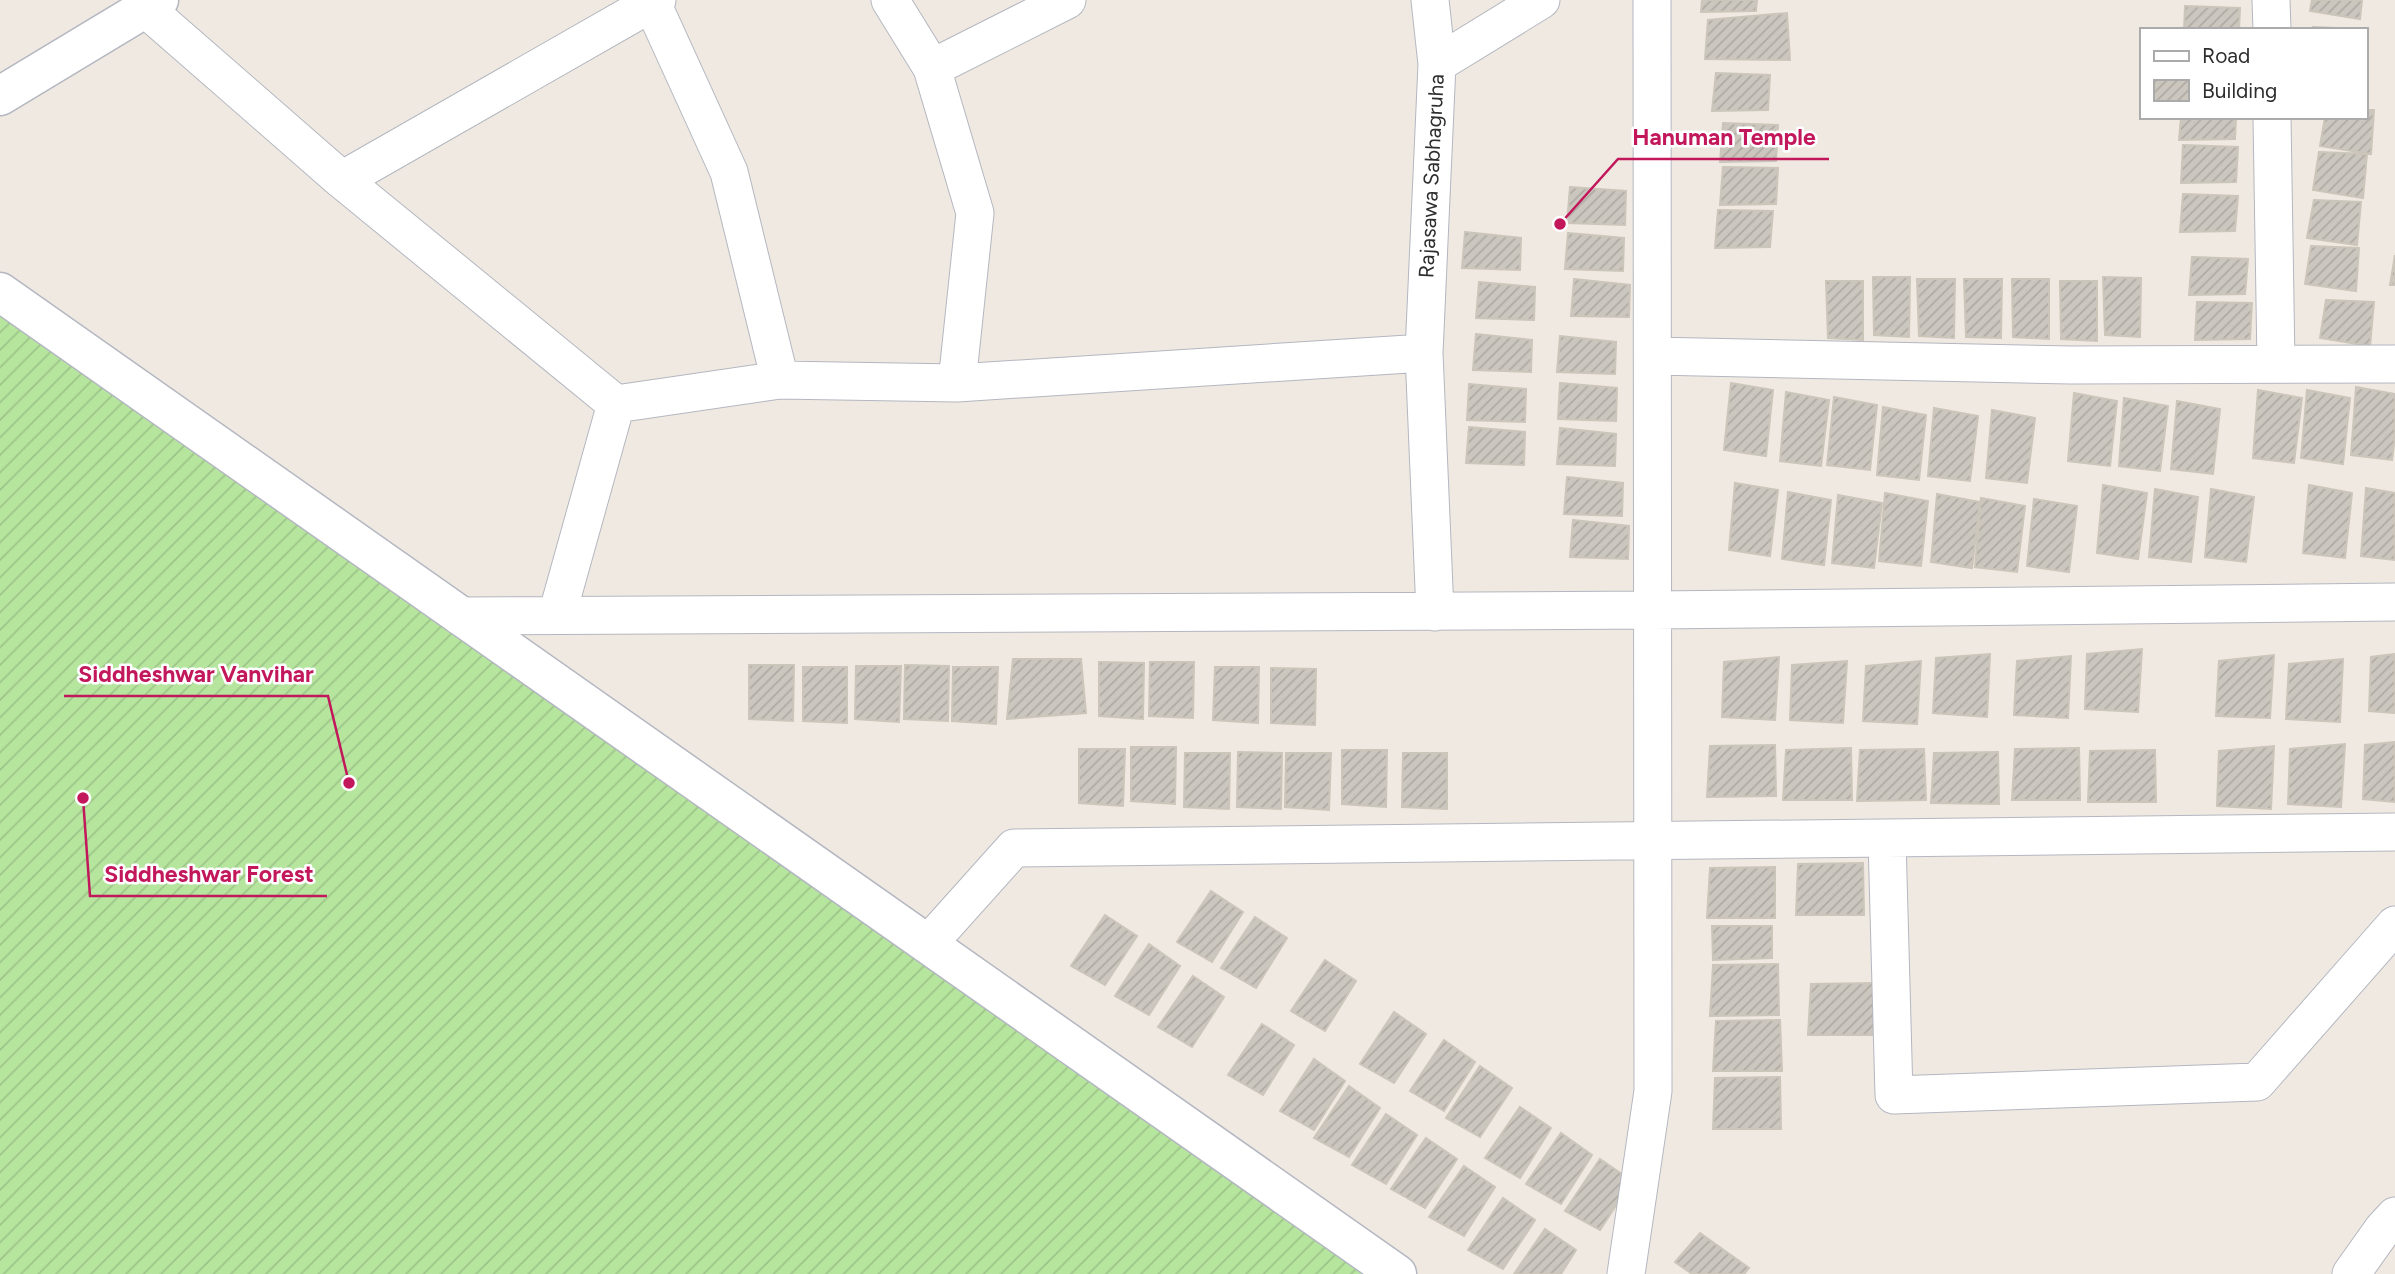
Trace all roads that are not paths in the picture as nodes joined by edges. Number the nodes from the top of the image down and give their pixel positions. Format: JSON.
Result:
{"nodes":[{"id":1,"x":890,"y":0,"type":"edge"},
{"id":2,"x":1067,"y":0,"type":"edge"},
{"id":3,"x":1430,"y":0,"type":"edge"},
{"id":4,"x":1541,"y":0,"type":"edge"},
{"id":5,"x":1652,"y":0,"type":"edge"},
{"id":6,"x":2272,"y":0,"type":"edge"},
{"id":7,"x":655,"y":1,"type":"edge"},
{"id":8,"x":152,"y":4,"type":"edge"},
{"id":9,"x":2272,"y":28,"type":"edge"},
{"id":10,"x":1437,"y":64,"type":"junction"},
{"id":11,"x":932,"y":68,"type":"junction"},
{"id":12,"x":0,"y":96,"type":"edge"},
{"id":13,"x":2272,"y":119,"type":"edge"},
{"id":14,"x":342,"y":180,"type":"junction"},
{"id":15,"x":0,"y":292,"type":"edge"},
{"id":16,"x":1424,"y":353,"type":"junction"},
{"id":17,"x":1653,"y":356,"type":"junction"},
{"id":18,"x":2276,"y":363,"type":"junction"},
{"id":19,"x":2395,"y":364,"type":"edge"},
{"id":20,"x":780,"y":380,"type":"junction"},
{"id":21,"x":957,"y":383,"type":"junction"},
{"id":22,"x":615,"y":404,"type":"junction"},
{"id":23,"x":2395,"y":602,"type":"edge"},
{"id":24,"x":1653,"y":610,"type":"junction"},
{"id":25,"x":1435,"y":612,"type":"junction"},
{"id":26,"x":557,"y":615,"type":"junction"},
{"id":27,"x":460,"y":616,"type":"junction"},
{"id":28,"x":2395,"y":832,"type":"edge"},
{"id":29,"x":1887,"y":839,"type":"junction"},
{"id":30,"x":1653,"y":841,"type":"junction"},
{"id":31,"x":2395,"y":925,"type":"edge"},
{"id":32,"x":928,"y":944,"type":"junction"},
{"id":33,"x":2395,"y":1216,"type":"edge"},
{"id":34,"x":1397,"y":1274,"type":"edge"},
{"id":35,"x":1626,"y":1274,"type":"edge"},
{"id":36,"x":2351,"y":1274,"type":"edge"}],
"edges":[{"from":1,"to":11,"type":"street"},
{"from":2,"to":11,"type":"street"},
{"from":3,"to":10,"type":"street","name":"Rajasawa Sabhagruha"},
{"from":4,"to":10,"type":"street"},
{"from":5,"to":17,"type":"street"},
{"from":6,"to":9,"type":"street"},
{"from":7,"to":14,"type":"street"},
{"from":7,"to":20,"type":"street"},
{"from":8,"to":12,"type":"street"},
{"from":8,"to":14,"type":"street"},
{"from":10,"to":16,"type":"street","name":"Rajasawa Sabhagruha"},
{"from":11,"to":21,"type":"street"},
{"from":13,"to":18,"type":"street"},
{"from":14,"to":22,"type":"street"},
{"from":15,"to":27,"type":"street"},
{"from":16,"to":21,"type":"street"},
{"from":16,"to":25,"type":"street","name":"Rajasawa Sabhagruha"},
{"from":17,"to":18,"type":"street"},
{"from":17,"to":24,"type":"street"},
{"from":18,"to":19,"type":"street"},
{"from":20,"to":21,"type":"street"},
{"from":20,"to":22,"type":"street"},
{"from":22,"to":26,"type":"street"},
{"from":23,"to":24,"type":"street"},
{"from":24,"to":25,"type":"street"},
{"from":24,"to":30,"type":"street"},
{"from":25,"to":26,"type":"street"},
{"from":26,"to":27,"type":"street"},
{"from":27,"to":32,"type":"street"},
{"from":28,"to":29,"type":"street"},
{"from":29,"to":30,"type":"street"},
{"from":29,"to":31,"type":"street"},
{"from":30,"to":32,"type":"street"},
{"from":30,"to":35,"type":"street"},
{"from":32,"to":34,"type":"street"},
{"from":33,"to":36,"type":"street"}]}
